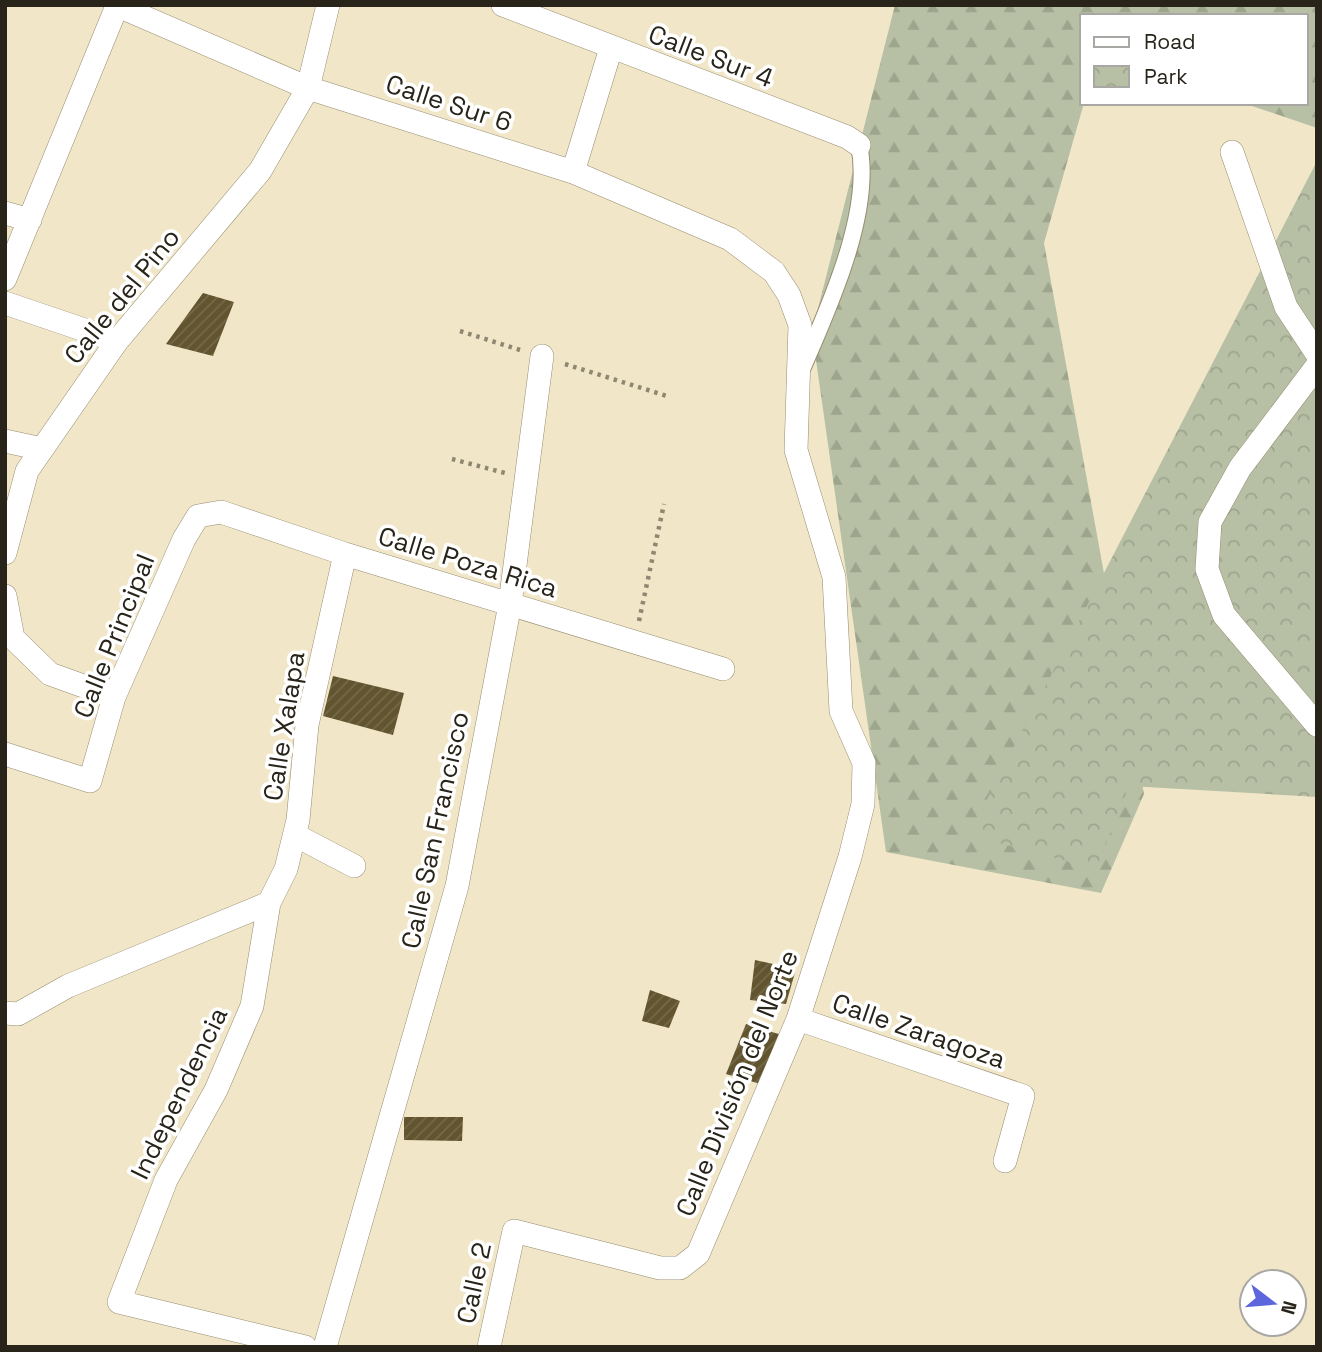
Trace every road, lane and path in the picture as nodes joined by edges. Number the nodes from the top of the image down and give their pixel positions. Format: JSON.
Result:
{"nodes":[{"id":1,"x":328,"y":5,"type":"edge"},
{"id":2,"x":503,"y":5,"type":"edge"},
{"id":3,"x":116,"y":6,"type":"edge"},
{"id":4,"x":611,"y":48,"type":"junction"},
{"id":5,"x":308,"y":88,"type":"junction"},
{"id":6,"x":859,"y":145,"type":"joint"},
{"id":7,"x":1232,"y":152,"type":"dead end"},
{"id":8,"x":573,"y":172,"type":"junction"},
{"id":9,"x":5,"y":213,"type":"edge"},
{"id":10,"x":30,"y":220,"type":"junction"},
{"id":11,"x":5,"y":279,"type":"edge"},
{"id":12,"x":789,"y":295,"type":"joint"},
{"id":13,"x":5,"y":303,"type":"edge"},
{"id":14,"x":117,"y":341,"type":"junction"},
{"id":15,"x":1317,"y":354,"type":"edge"},
{"id":16,"x":542,"y":356,"type":"dead end"},
{"id":17,"x":1317,"y":366,"type":"edge"},
{"id":18,"x":798,"y":379,"type":"junction"},
{"id":19,"x":5,"y":441,"type":"edge"},
{"id":20,"x":42,"y":449,"type":"junction"},
{"id":21,"x":452,"y":459,"type":"dead end"},
{"id":22,"x":526,"y":478,"type":"junction"},
{"id":23,"x":664,"y":504,"type":"dead end"},
{"id":24,"x":198,"y":516,"type":"joint"},
{"id":25,"x":5,"y":552,"type":"edge"},
{"id":26,"x":345,"y":554,"type":"junction"},
{"id":27,"x":5,"y":596,"type":"edge"},
{"id":28,"x":510,"y":604,"type":"junction"},
{"id":29,"x":634,"y":642,"type":"junction"},
{"id":30,"x":723,"y":668,"type":"dead end"},
{"id":31,"x":114,"y":697,"type":"junction"},
{"id":32,"x":1317,"y":725,"type":"edge"},
{"id":33,"x":5,"y":754,"type":"edge"},
{"id":34,"x":295,"y":835,"type":"junction"},
{"id":35,"x":354,"y":866,"type":"dead end"},
{"id":36,"x":269,"y":903,"type":"junction"},
{"id":37,"x":5,"y":1013,"type":"edge"},
{"id":38,"x":797,"y":1019,"type":"junction"},
{"id":39,"x":1005,"y":1161,"type":"dead end"},
{"id":40,"x":514,"y":1231,"type":"joint"},
{"id":41,"x":305,"y":1347,"type":"edge"},
{"id":42,"x":326,"y":1347,"type":"edge"},
{"id":43,"x":489,"y":1347,"type":"edge"}],
"edges":[{"from":1,"to":5,"type":"street","name":"Calle del Pino"},
{"from":2,"to":4,"type":"street","name":"Calle Sur 4"},
{"from":3,"to":5,"type":"street","name":"Calle Sur 6"},
{"from":3,"to":10,"type":"street"},
{"from":4,"to":6,"type":"street","name":"Calle Sur 4"},
{"from":4,"to":8,"type":"street"},
{"from":5,"to":8,"type":"street","name":"Calle Sur 6"},
{"from":5,"to":14,"type":"street","name":"Calle del Pino"},
{"from":6,"to":18,"type":"street","name":"Calle División del Norte"},
{"from":7,"to":15,"type":"street"},
{"from":8,"to":12,"type":"street","name":"Calle Sur 6"},
{"from":9,"to":10,"type":"street"},
{"from":10,"to":11,"type":"street"},
{"from":12,"to":18,"type":"street","name":"Calle División del Norte"},
{"from":13,"to":14,"type":"street"},
{"from":14,"to":20,"type":"street","name":"Calle del Pino"},
{"from":16,"to":22,"type":"street","name":"Calle San Francisco"},
{"from":17,"to":32,"type":"street"},
{"from":18,"to":38,"type":"street","name":"Calle División del Norte"},
{"from":19,"to":20,"type":"street"},
{"from":20,"to":25,"type":"street","name":"Calle del Pino"},
{"from":21,"to":22,"type":"path"},
{"from":22,"to":28,"type":"street","name":"Calle San Francisco"},
{"from":23,"to":29,"type":"path"},
{"from":24,"to":26,"type":"street","name":"Calle Poza Rica"},
{"from":24,"to":31,"type":"street","name":"Calle Principal"},
{"from":26,"to":28,"type":"street","name":"Calle Poza Rica"},
{"from":26,"to":34,"type":"street","name":"Calle Xalapa"},
{"from":27,"to":31,"type":"street"},
{"from":28,"to":29,"type":"street","name":"Calle Poza Rica"},
{"from":28,"to":42,"type":"street","name":"Calle San Francisco"},
{"from":29,"to":30,"type":"street","name":"Calle Poza Rica"},
{"from":31,"to":33,"type":"street","name":"Calle Principal"},
{"from":34,"to":35,"type":"street"},
{"from":34,"to":36,"type":"street","name":"Calle Xalapa"},
{"from":36,"to":37,"type":"street"},
{"from":36,"to":41,"type":"street","name":"Independencia"},
{"from":38,"to":39,"type":"street","name":"Calle Zaragoza"},
{"from":38,"to":40,"type":"street","name":"Calle División del Norte"},
{"from":40,"to":43,"type":"street","name":"Calle 2"}]}
